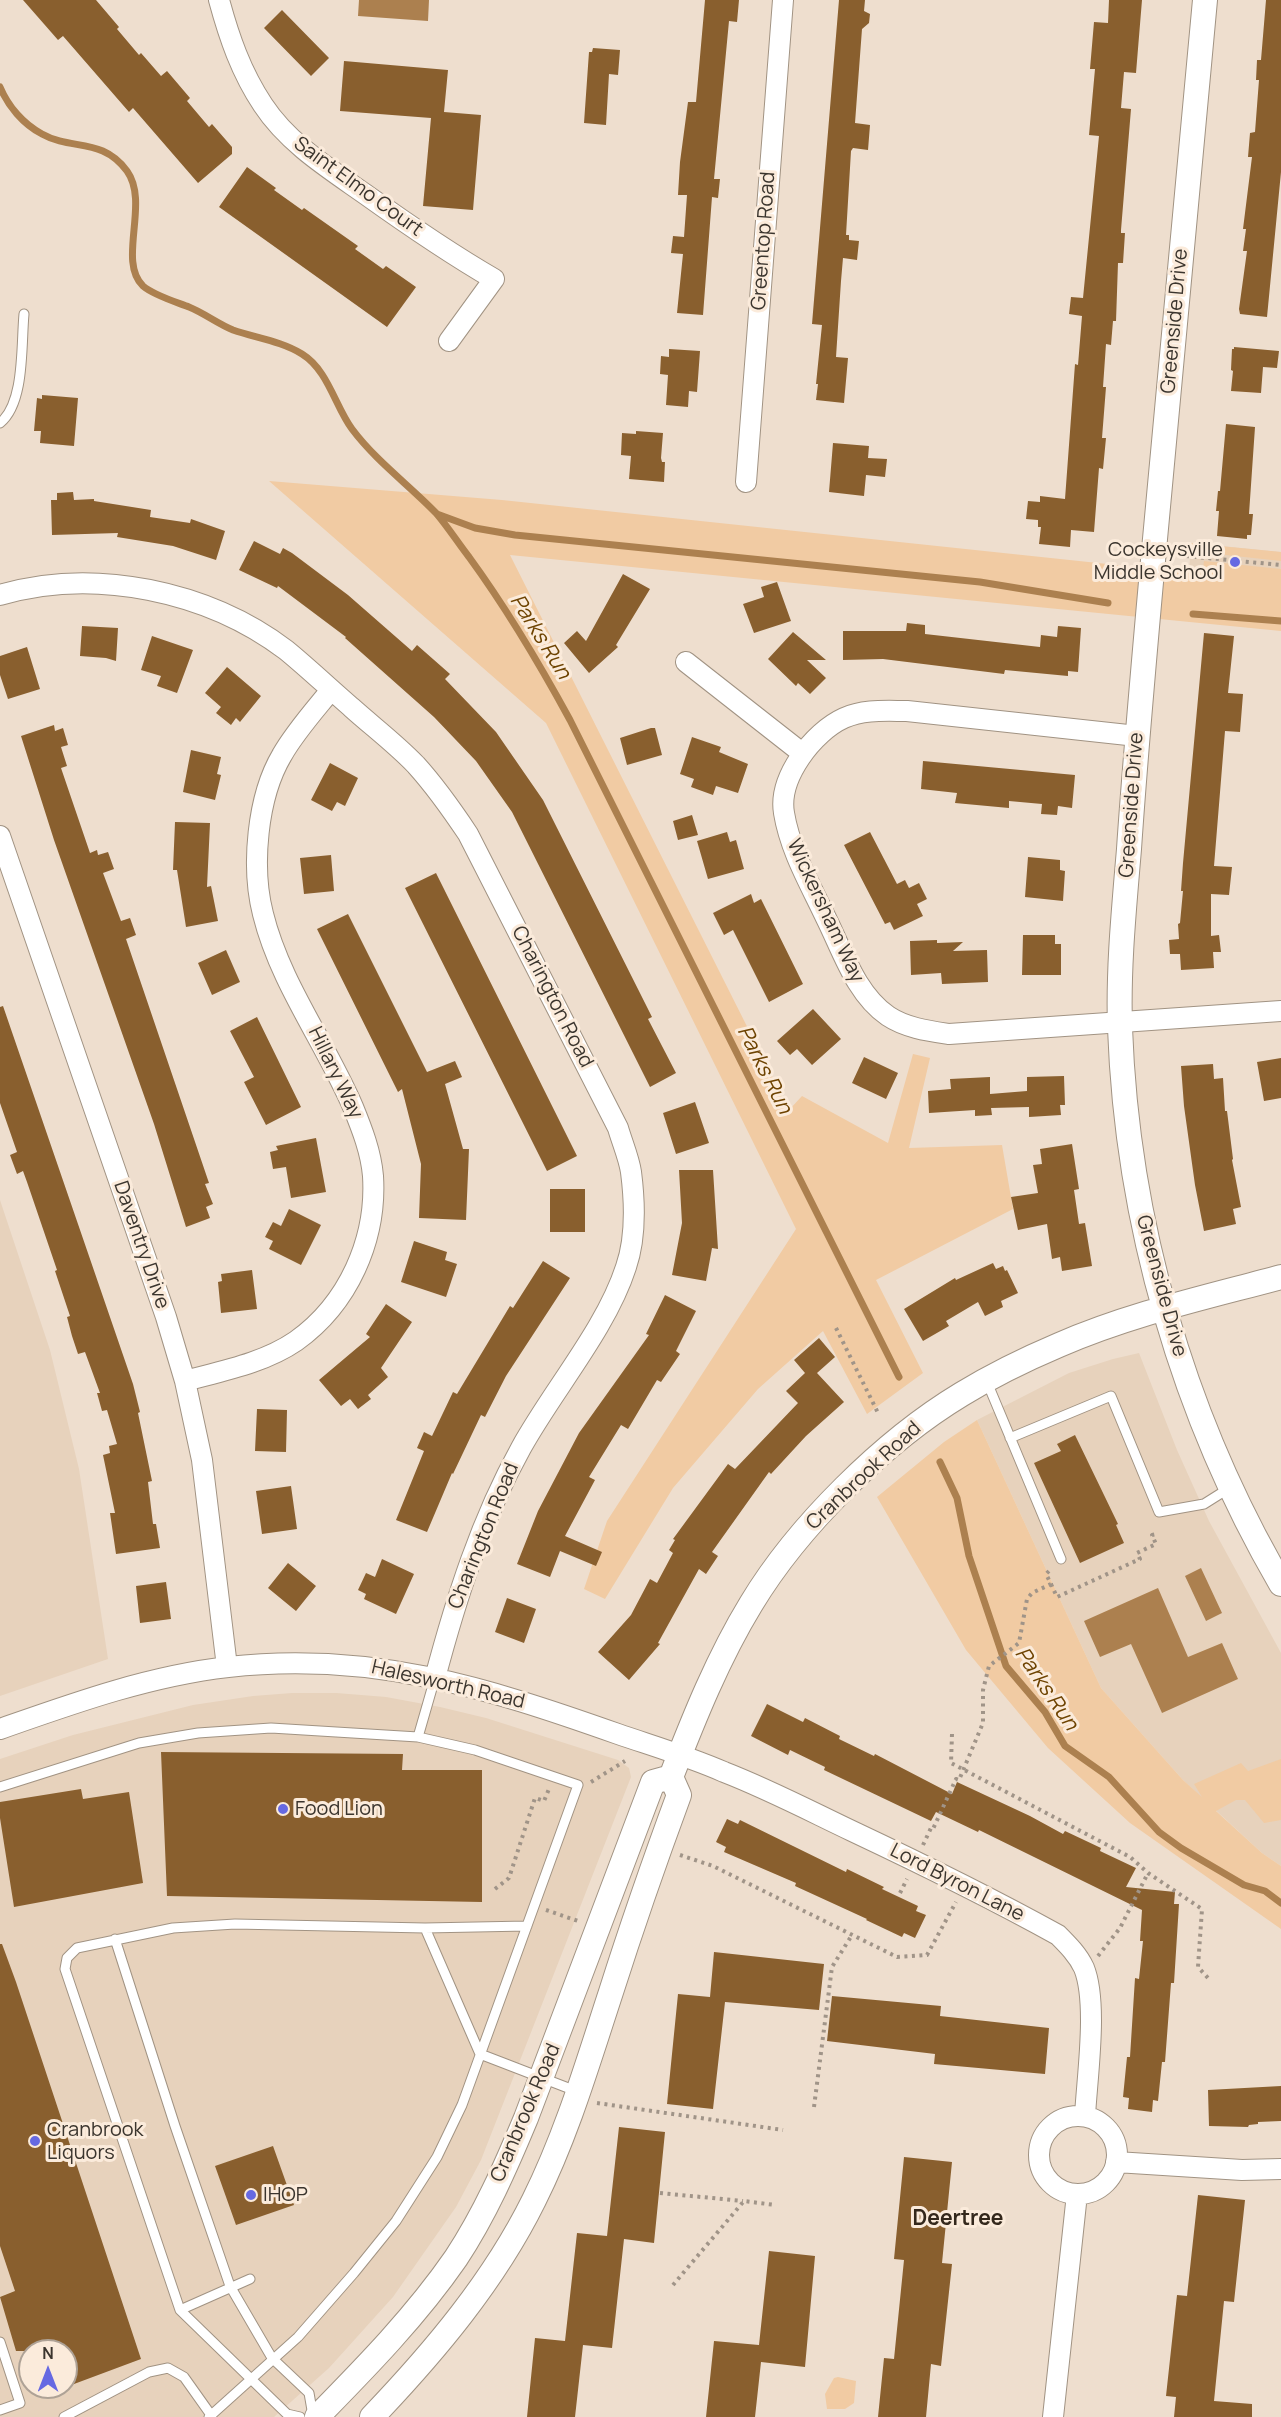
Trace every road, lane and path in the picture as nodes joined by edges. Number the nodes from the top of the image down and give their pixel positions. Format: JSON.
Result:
{"nodes":[{"id":1,"x":219,"y":0,"type":"edge"},
{"id":2,"x":783,"y":0,"type":"edge"},
{"id":3,"x":1205,"y":0,"type":"edge"},
{"id":4,"x":24,"y":314,"type":"dead end"},
{"id":5,"x":449,"y":341,"type":"dead end"},
{"id":6,"x":0,"y":423,"type":"edge"},
{"id":7,"x":746,"y":482,"type":"dead end"},
{"id":8,"x":1186,"y":556,"type":"dead end"},
{"id":9,"x":1281,"y":565,"type":"edge"},
{"id":10,"x":0,"y":595,"type":"edge"},
{"id":11,"x":686,"y":662,"type":"dead end"},
{"id":12,"x":331,"y":690,"type":"junction"},
{"id":13,"x":1137,"y":736,"type":"junction"},
{"id":14,"x":802,"y":753,"type":"junction"},
{"id":15,"x":0,"y":836,"type":"edge"},
{"id":16,"x":1281,"y":1011,"type":"edge"},
{"id":17,"x":1120,"y":1023,"type":"junction"},
{"id":18,"x":1281,"y":1277,"type":"edge"},
{"id":19,"x":1165,"y":1309,"type":"junction"},
{"id":20,"x":836,"y":1328,"type":"dead end"},
{"id":21,"x":986,"y":1380,"type":"junction"},
{"id":22,"x":185,"y":1381,"type":"junction"},
{"id":23,"x":879,"y":1415,"type":"dead end"},
{"id":24,"x":1010,"y":1438,"type":"junction"},
{"id":25,"x":1231,"y":1487,"type":"junction"},
{"id":26,"x":1157,"y":1533,"type":"dead end"},
{"id":27,"x":1061,"y":1559,"type":"joint"},
{"id":28,"x":1051,"y":1584,"type":"junction"},
{"id":29,"x":1281,"y":1584,"type":"edge"},
{"id":30,"x":227,"y":1667,"type":"junction"},
{"id":31,"x":435,"y":1678,"type":"junction"},
{"id":32,"x":0,"y":1729,"type":"edge"},
{"id":33,"x":952,"y":1734,"type":"dead end"},
{"id":34,"x":418,"y":1737,"type":"junction"},
{"id":35,"x":625,"y":1761,"type":"dead end"},
{"id":36,"x":675,"y":1766,"type":"junction"},
{"id":37,"x":963,"y":1769,"type":"junction"},
{"id":38,"x":554,"y":1775,"type":"junction"},
{"id":39,"x":578,"y":1785,"type":"junction"},
{"id":40,"x":0,"y":1787,"type":"edge"},
{"id":41,"x":924,"y":1842,"type":"dead end"},
{"id":42,"x":680,"y":1855,"type":"dead end"},
{"id":43,"x":1148,"y":1873,"type":"junction"},
{"id":44,"x":965,"y":1886,"type":"junction"},
{"id":45,"x":495,"y":1889,"type":"dead end"},
{"id":46,"x":534,"y":1905,"type":"junction"},
{"id":47,"x":579,"y":1922,"type":"dead end"},
{"id":48,"x":527,"y":1926,"type":"junction"},
{"id":49,"x":426,"y":1928,"type":"junction"},
{"id":50,"x":852,"y":1935,"type":"junction"},
{"id":51,"x":115,"y":1939,"type":"junction"},
{"id":52,"x":1084,"y":1968,"type":"junction"},
{"id":53,"x":1208,"y":1978,"type":"dead end"},
{"id":54,"x":480,"y":2054,"type":"junction"},
{"id":55,"x":542,"y":2078,"type":"junction"},
{"id":56,"x":578,"y":2092,"type":"junction"},
{"id":57,"x":603,"y":2104,"type":"dead end"},
{"id":58,"x":814,"y":2107,"type":"dead end"},
{"id":59,"x":1085,"y":2116,"type":"junction"},
{"id":60,"x":783,"y":2130,"type":"dead end"},
{"id":61,"x":1116,"y":2162,"type":"junction"},
{"id":62,"x":1281,"y":2169,"type":"edge"},
{"id":63,"x":660,"y":2193,"type":"dead end"},
{"id":64,"x":1077,"y":2194,"type":"junction"},
{"id":65,"x":744,"y":2202,"type":"junction"},
{"id":66,"x":775,"y":2205,"type":"dead end"},
{"id":67,"x":250,"y":2278,"type":"dead end"},
{"id":68,"x":673,"y":2285,"type":"dead end"},
{"id":69,"x":230,"y":2286,"type":"junction"},
{"id":70,"x":180,"y":2310,"type":"junction"},
{"id":71,"x":0,"y":2342,"type":"edge"},
{"id":72,"x":272,"y":2358,"type":"junction"},
{"id":73,"x":250,"y":2380,"type":"junction"},
{"id":74,"x":0,"y":2410,"type":"edge"},
{"id":75,"x":210,"y":2416,"type":"edge"},
{"id":76,"x":64,"y":2417,"type":"edge"},
{"id":77,"x":300,"y":2417,"type":"edge"},
{"id":78,"x":315,"y":2417,"type":"edge"},
{"id":79,"x":372,"y":2417,"type":"edge"},
{"id":80,"x":1053,"y":2417,"type":"edge"}],
"edges":[{"from":1,"to":5,"type":"street","name":"Saint Elmo Court"},
{"from":2,"to":7,"type":"street","name":"Greentop Road"},
{"from":3,"to":13,"type":"street","name":"Greenside Drive"},
{"from":4,"to":6,"type":"lane"},
{"from":8,"to":9,"type":"path"},
{"from":10,"to":12,"type":"street","name":"Charington Road"},
{"from":11,"to":14,"type":"street"},
{"from":12,"to":22,"type":"street","name":"Hillary Way"},
{"from":12,"to":31,"type":"street","name":"Charington Road"},
{"from":13,"to":14,"type":"street","name":"Wickersham Way"},
{"from":13,"to":17,"type":"street","name":"Greenside Drive"},
{"from":14,"to":17,"type":"street","name":"Wickersham Way"},
{"from":15,"to":22,"type":"street","name":"Daventry Drive"},
{"from":16,"to":17,"type":"street","name":"Wickersham Way"},
{"from":17,"to":19,"type":"street","name":"Greenside Drive"},
{"from":18,"to":19,"type":"street","name":"Cranbrook Road"},
{"from":19,"to":21,"type":"street","name":"Cranbrook Road"},
{"from":19,"to":25,"type":"street","name":"Greenside Drive"},
{"from":20,"to":23,"type":"path"},
{"from":21,"to":24,"type":"lane"},
{"from":21,"to":36,"type":"street","name":"Cranbrook Road"},
{"from":22,"to":30,"type":"street","name":"Daventry Drive"},
{"from":24,"to":25,"type":"lane"},
{"from":24,"to":27,"type":"lane"},
{"from":25,"to":29,"type":"street","name":"Greenside Drive"},
{"from":26,"to":28,"type":"path"},
{"from":27,"to":28,"type":"path"},
{"from":28,"to":37,"type":"path"},
{"from":30,"to":31,"type":"street","name":"Halesworth Road"},
{"from":30,"to":32,"type":"street","name":"Halesworth Road"},
{"from":31,"to":34,"type":"lane"},
{"from":31,"to":36,"type":"street","name":"Halesworth Road"},
{"from":33,"to":37,"type":"path"},
{"from":34,"to":38,"type":"lane"},
{"from":34,"to":40,"type":"lane"},
{"from":35,"to":39,"type":"path"},
{"from":36,"to":44,"type":"street","name":"Lord Byron Lane"},
{"from":36,"to":55,"type":"street","name":"Cranbrook Road"},
{"from":36,"to":56,"type":"street","name":"Cranbrook Road"},
{"from":37,"to":41,"type":"path"},
{"from":37,"to":43,"type":"path"},
{"from":38,"to":39,"type":"lane"},
{"from":38,"to":45,"type":"path"},
{"from":39,"to":46,"type":"lane"},
{"from":42,"to":50,"type":"path"},
{"from":43,"to":52,"type":"path"},
{"from":43,"to":53,"type":"path"},
{"from":44,"to":50,"type":"path"},
{"from":44,"to":52,"type":"street","name":"Lord Byron Lane"},
{"from":46,"to":47,"type":"path"},
{"from":46,"to":48,"type":"lane"},
{"from":48,"to":49,"type":"lane"},
{"from":48,"to":54,"type":"lane"},
{"from":49,"to":51,"type":"lane"},
{"from":49,"to":54,"type":"lane"},
{"from":50,"to":58,"type":"path"},
{"from":51,"to":69,"type":"lane"},
{"from":51,"to":70,"type":"lane"},
{"from":52,"to":59,"type":"street","name":"Lord Byron Lane"},
{"from":54,"to":55,"type":"lane"},
{"from":54,"to":72,"type":"lane"},
{"from":55,"to":56,"type":"lane"},
{"from":55,"to":78,"type":"street","name":"Cranbrook Road"},
{"from":56,"to":79,"type":"street","name":"Cranbrook Road"},
{"from":57,"to":60,"type":"path"},
{"from":59,"to":61,"type":"street"},
{"from":59,"to":64,"type":"street"},
{"from":61,"to":62,"type":"street"},
{"from":61,"to":64,"type":"street"},
{"from":63,"to":65,"type":"path"},
{"from":64,"to":80,"type":"street"},
{"from":65,"to":66,"type":"path"},
{"from":65,"to":68,"type":"path"},
{"from":67,"to":69,"type":"lane"},
{"from":69,"to":70,"type":"lane"},
{"from":69,"to":72,"type":"lane"},
{"from":70,"to":73,"type":"lane"},
{"from":71,"to":74,"type":"lane"},
{"from":72,"to":73,"type":"lane"},
{"from":72,"to":78,"type":"lane"},
{"from":73,"to":75,"type":"lane"},
{"from":73,"to":77,"type":"lane"},
{"from":75,"to":76,"type":"lane"}]}
